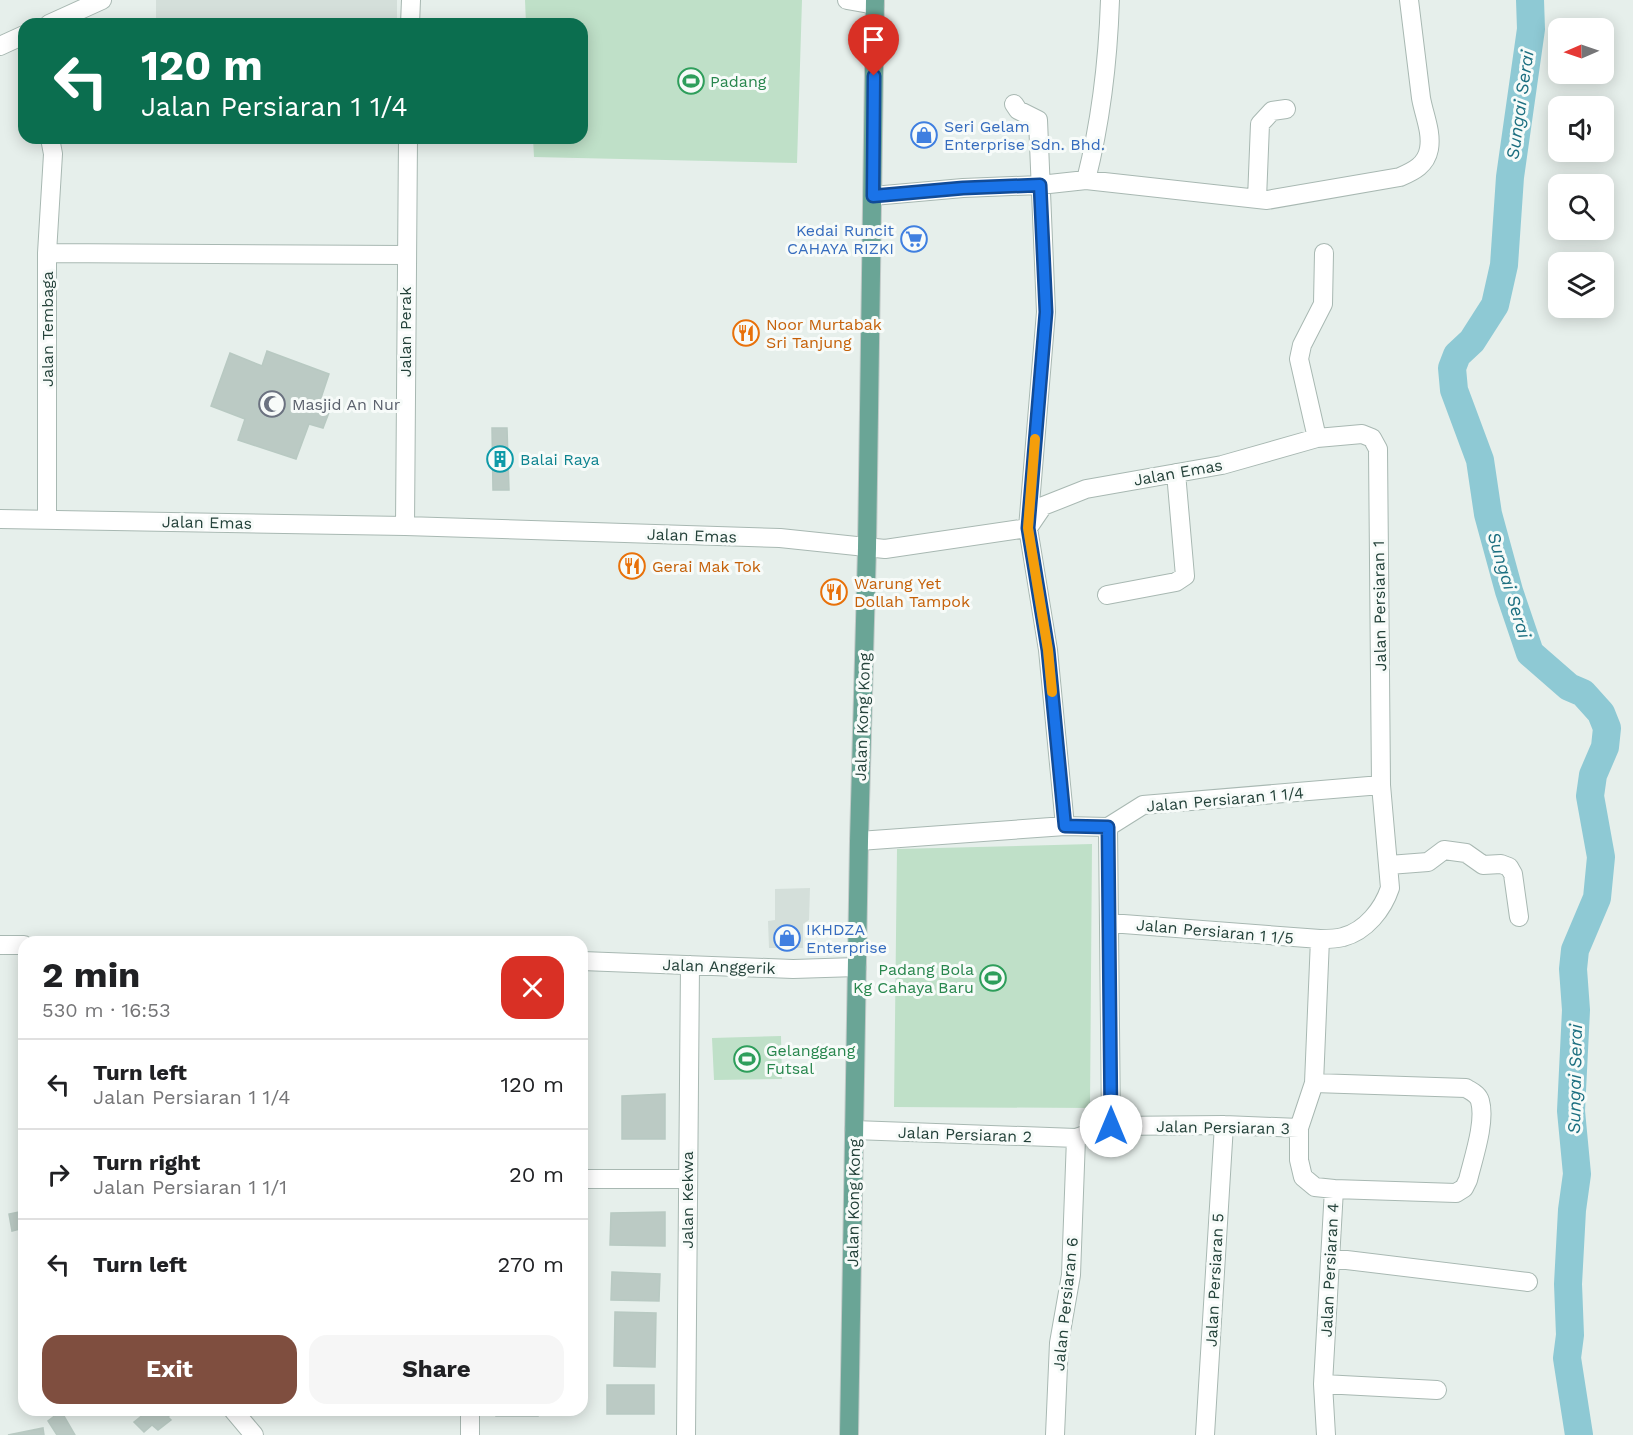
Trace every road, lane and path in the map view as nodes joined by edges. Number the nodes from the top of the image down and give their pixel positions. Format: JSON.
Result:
{"nodes":[{"id":1,"x":102,"y":0,"type":"edge"},
{"id":2,"x":411,"y":0,"type":"edge"},
{"id":3,"x":847,"y":0,"type":"edge"},
{"id":4,"x":1110,"y":0,"type":"edge"},
{"id":5,"x":1409,"y":0,"type":"edge"},
{"id":6,"x":875,"y":2,"type":"edge"},
{"id":7,"x":62,"y":18,"type":"edge"},
{"id":8,"x":410,"y":18,"type":"edge"},
{"id":9,"x":18,"y":38,"type":"edge"},
{"id":10,"x":0,"y":45,"type":"edge"},
{"id":11,"x":1014,"y":104,"type":"dead end"},
{"id":12,"x":1286,"y":109,"type":"dead end"},
{"id":13,"x":51,"y":144,"type":"edge"},
{"id":14,"x":408,"y":144,"type":"edge"},
{"id":15,"x":1086,"y":180,"type":"junction"},
{"id":16,"x":1040,"y":185,"type":"junction"},
{"id":17,"x":873,"y":196,"type":"junction"},
{"id":18,"x":1257,"y":199,"type":"junction"},
{"id":19,"x":47,"y":253,"type":"junction"},
{"id":20,"x":1324,"y":253,"type":"dead end"},
{"id":21,"x":405,"y":255,"type":"junction"},
{"id":22,"x":1362,"y":434,"type":"joint"},
{"id":23,"x":1317,"y":438,"type":"junction"},
{"id":24,"x":1176,"y":473,"type":"junction"},
{"id":25,"x":0,"y":519,"type":"edge"},
{"id":26,"x":47,"y":519,"type":"junction"},
{"id":27,"x":405,"y":526,"type":"junction"},
{"id":28,"x":1028,"y":528,"type":"junction"},
{"id":29,"x":867,"y":548,"type":"junction"},
{"id":30,"x":1107,"y":595,"type":"dead end"},
{"id":31,"x":1381,"y":785,"type":"junction"},
{"id":32,"x":1065,"y":826,"type":"junction"},
{"id":33,"x":1108,"y":827,"type":"junction"},
{"id":34,"x":859,"y":841,"type":"junction"},
{"id":35,"x":1389,"y":865,"type":"junction"},
{"id":36,"x":1519,"y":916,"type":"dead end"},
{"id":37,"x":1110,"y":922,"type":"junction"},
{"id":38,"x":1320,"y":939,"type":"junction"},
{"id":39,"x":0,"y":945,"type":"edge"},
{"id":40,"x":18,"y":945,"type":"edge"},
{"id":41,"x":588,"y":962,"type":"edge"},
{"id":42,"x":690,"y":965,"type":"junction"},
{"id":43,"x":856,"y":967,"type":"junction"},
{"id":44,"x":1314,"y":1083,"type":"junction"},
{"id":45,"x":1224,"y":1125,"type":"junction"},
{"id":46,"x":1111,"y":1126,"type":"junction"},
{"id":47,"x":1299,"y":1128,"type":"junction"},
{"id":48,"x":854,"y":1130,"type":"junction"},
{"id":49,"x":1076,"y":1138,"type":"junction"},
{"id":50,"x":588,"y":1179,"type":"edge"},
{"id":51,"x":687,"y":1179,"type":"junction"},
{"id":52,"x":1334,"y":1189,"type":"junction"},
{"id":53,"x":1330,"y":1258,"type":"junction"},
{"id":54,"x":1528,"y":1282,"type":"dead end"},
{"id":55,"x":1323,"y":1384,"type":"junction"},
{"id":56,"x":1437,"y":1390,"type":"dead end"},
{"id":57,"x":238,"y":1416,"type":"edge"},
{"id":58,"x":470,"y":1416,"type":"edge"},
{"id":59,"x":254,"y":1435,"type":"edge"},
{"id":60,"x":470,"y":1435,"type":"edge"},
{"id":61,"x":686,"y":1435,"type":"edge"},
{"id":62,"x":849,"y":1435,"type":"edge"},
{"id":63,"x":1054,"y":1435,"type":"edge"},
{"id":64,"x":1205,"y":1435,"type":"edge"},
{"id":65,"x":1326,"y":1435,"type":"edge"}],
"edges":[{"from":1,"to":7,"type":"street"},
{"from":2,"to":8,"type":"street"},
{"from":3,"to":6,"type":"street"},
{"from":4,"to":15,"type":"street"},
{"from":5,"to":18,"type":"street"},
{"from":6,"to":17,"type":"main road","name":"Jalan Kong Kong"},
{"from":9,"to":10,"type":"street"},
{"from":11,"to":16,"type":"street"},
{"from":12,"to":18,"type":"street"},
{"from":13,"to":19,"type":"street","name":"Jalan Tembaga"},
{"from":14,"to":21,"type":"street","name":"Jalan Perak"},
{"from":15,"to":16,"type":"street"},
{"from":15,"to":18,"type":"street"},
{"from":16,"to":17,"type":"street"},
{"from":16,"to":28,"type":"street"},
{"from":17,"to":29,"type":"main road","name":"Jalan Kong Kong"},
{"from":19,"to":21,"type":"street"},
{"from":19,"to":26,"type":"street","name":"Jalan Tembaga"},
{"from":20,"to":23,"type":"street"},
{"from":21,"to":27,"type":"street","name":"Jalan Perak"},
{"from":22,"to":23,"type":"street","name":"Jalan Emas"},
{"from":22,"to":31,"type":"street","name":"Jalan Persiaran 1"},
{"from":23,"to":24,"type":"street","name":"Jalan Emas"},
{"from":24,"to":28,"type":"street","name":"Jalan Emas"},
{"from":24,"to":30,"type":"street"},
{"from":25,"to":26,"type":"street","name":"Jalan Emas"},
{"from":26,"to":27,"type":"street","name":"Jalan Emas"},
{"from":27,"to":29,"type":"street","name":"Jalan Emas"},
{"from":28,"to":29,"type":"street","name":"Jalan Emas"},
{"from":28,"to":32,"type":"street"},
{"from":29,"to":34,"type":"main road","name":"Jalan Kong Kong"},
{"from":31,"to":33,"type":"street","name":"Jalan Persiaran 1 1/4"},
{"from":31,"to":35,"type":"street","name":"Jalan Persiaran 1"},
{"from":32,"to":33,"type":"street"},
{"from":32,"to":34,"type":"street"},
{"from":33,"to":37,"type":"street"},
{"from":34,"to":43,"type":"main road","name":"Jalan Kong Kong"},
{"from":35,"to":36,"type":"street"},
{"from":35,"to":38,"type":"street","name":"Jalan Persiaran 1 1/5"},
{"from":37,"to":38,"type":"street","name":"Jalan Persiaran 1 1/5"},
{"from":37,"to":46,"type":"street"},
{"from":38,"to":44,"type":"street","name":"Jalan Persiaran 4"},
{"from":39,"to":40,"type":"street"},
{"from":41,"to":42,"type":"street","name":"Jalan Anggerik"},
{"from":42,"to":43,"type":"street","name":"Jalan Anggerik"},
{"from":42,"to":51,"type":"street","name":"Jalan Kekwa"},
{"from":43,"to":48,"type":"main road","name":"Jalan Kong Kong"},
{"from":44,"to":47,"type":"street","name":"Jalan Persiaran 4"},
{"from":44,"to":52,"type":"street"},
{"from":45,"to":46,"type":"street","name":"Jalan Persiaran 3"},
{"from":45,"to":47,"type":"street","name":"Jalan Persiaran 3"},
{"from":45,"to":64,"type":"street","name":"Jalan Persiaran 5"},
{"from":46,"to":49,"type":"street","name":"Jalan Persiaran 3"},
{"from":47,"to":52,"type":"street","name":"Jalan Persiaran 4"},
{"from":48,"to":49,"type":"street","name":"Jalan Persiaran 2"},
{"from":48,"to":62,"type":"main road","name":"Jalan Kong Kong"},
{"from":49,"to":63,"type":"street","name":"Jalan Persiaran 6"},
{"from":50,"to":51,"type":"street"},
{"from":51,"to":61,"type":"street","name":"Jalan Kekwa"},
{"from":52,"to":53,"type":"street","name":"Jalan Persiaran 4"},
{"from":53,"to":54,"type":"street"},
{"from":53,"to":55,"type":"street","name":"Jalan Persiaran 4"},
{"from":55,"to":56,"type":"street"},
{"from":55,"to":65,"type":"street","name":"Jalan Persiaran 4"},
{"from":57,"to":59,"type":"street"},
{"from":58,"to":60,"type":"street"}]}
